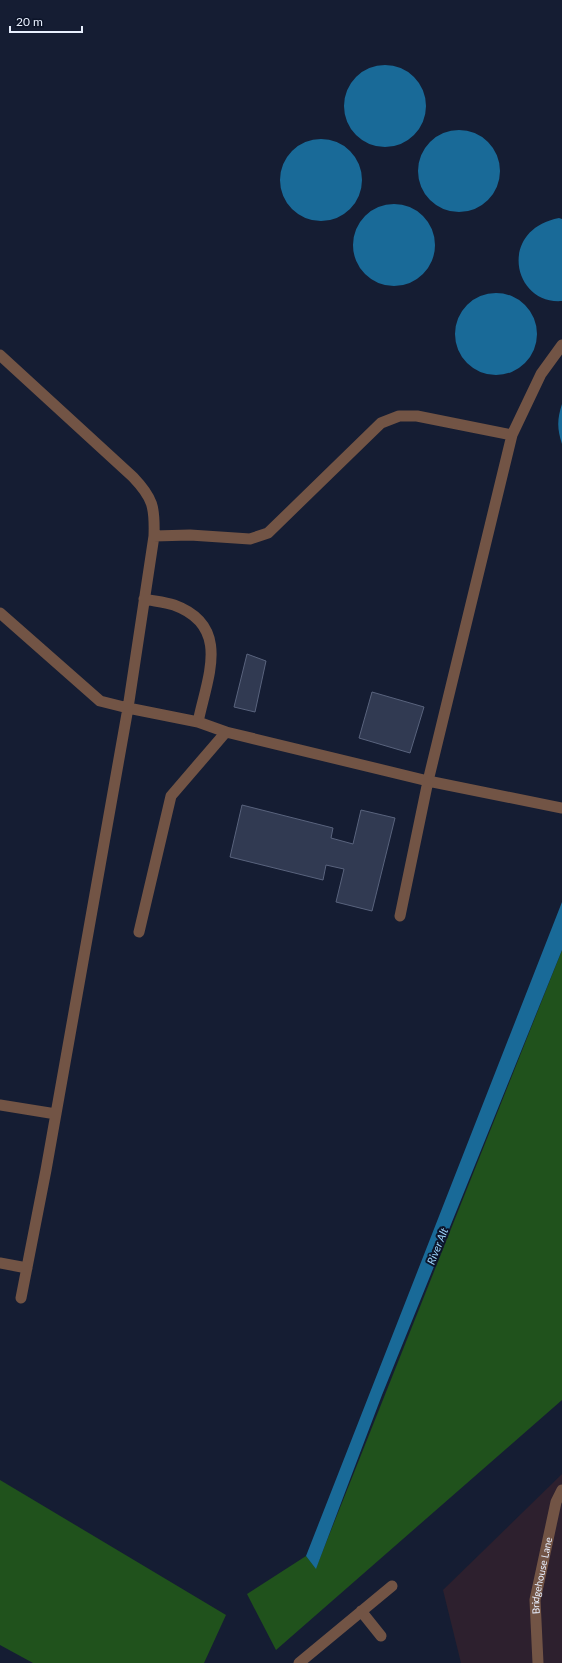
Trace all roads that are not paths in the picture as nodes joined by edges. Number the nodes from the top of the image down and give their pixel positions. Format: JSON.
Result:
{"nodes":[{"id":1,"x":562,"y":345,"type":"edge"},
{"id":2,"x":0,"y":355,"type":"edge"},
{"id":3,"x":512,"y":435,"type":"junction"},
{"id":4,"x":154,"y":536,"type":"junction"},
{"id":5,"x":144,"y":599,"type":"junction"},
{"id":6,"x":0,"y":613,"type":"edge"},
{"id":7,"x":128,"y":708,"type":"junction"},
{"id":8,"x":198,"y":722,"type":"junction"},
{"id":9,"x":226,"y":732,"type":"junction"},
{"id":10,"x":428,"y":781,"type":"junction"},
{"id":11,"x":562,"y":808,"type":"edge"},
{"id":12,"x":400,"y":916,"type":"dead end"},
{"id":13,"x":139,"y":932,"type":"dead end"},
{"id":14,"x":0,"y":1105,"type":"edge"},
{"id":15,"x":56,"y":1114,"type":"junction"},
{"id":16,"x":0,"y":1263,"type":"edge"},
{"id":17,"x":27,"y":1268,"type":"junction"},
{"id":18,"x":21,"y":1298,"type":"dead end"},
{"id":19,"x":562,"y":1490,"type":"edge"},
{"id":20,"x":392,"y":1586,"type":"dead end"},
{"id":21,"x":361,"y":1611,"type":"junction"},
{"id":22,"x":381,"y":1636,"type":"dead end"},
{"id":23,"x":299,"y":1663,"type":"edge"},
{"id":24,"x":538,"y":1663,"type":"edge"}],
"edges":[{"from":1,"to":3,"type":"street"},
{"from":2,"to":4,"type":"street"},
{"from":3,"to":4,"type":"street"},
{"from":3,"to":10,"type":"street"},
{"from":4,"to":5,"type":"street"},
{"from":5,"to":7,"type":"street"},
{"from":5,"to":8,"type":"street"},
{"from":6,"to":7,"type":"street"},
{"from":7,"to":8,"type":"street"},
{"from":7,"to":15,"type":"street"},
{"from":8,"to":9,"type":"street"},
{"from":9,"to":10,"type":"street"},
{"from":9,"to":13,"type":"street"},
{"from":10,"to":11,"type":"street"},
{"from":10,"to":12,"type":"street"},
{"from":14,"to":15,"type":"street"},
{"from":15,"to":17,"type":"street"},
{"from":16,"to":17,"type":"street"},
{"from":17,"to":18,"type":"street"},
{"from":19,"to":24,"type":"street","name":"Bridgehouse Lane"},
{"from":20,"to":21,"type":"street"},
{"from":21,"to":22,"type":"street"},
{"from":21,"to":23,"type":"street"}]}
